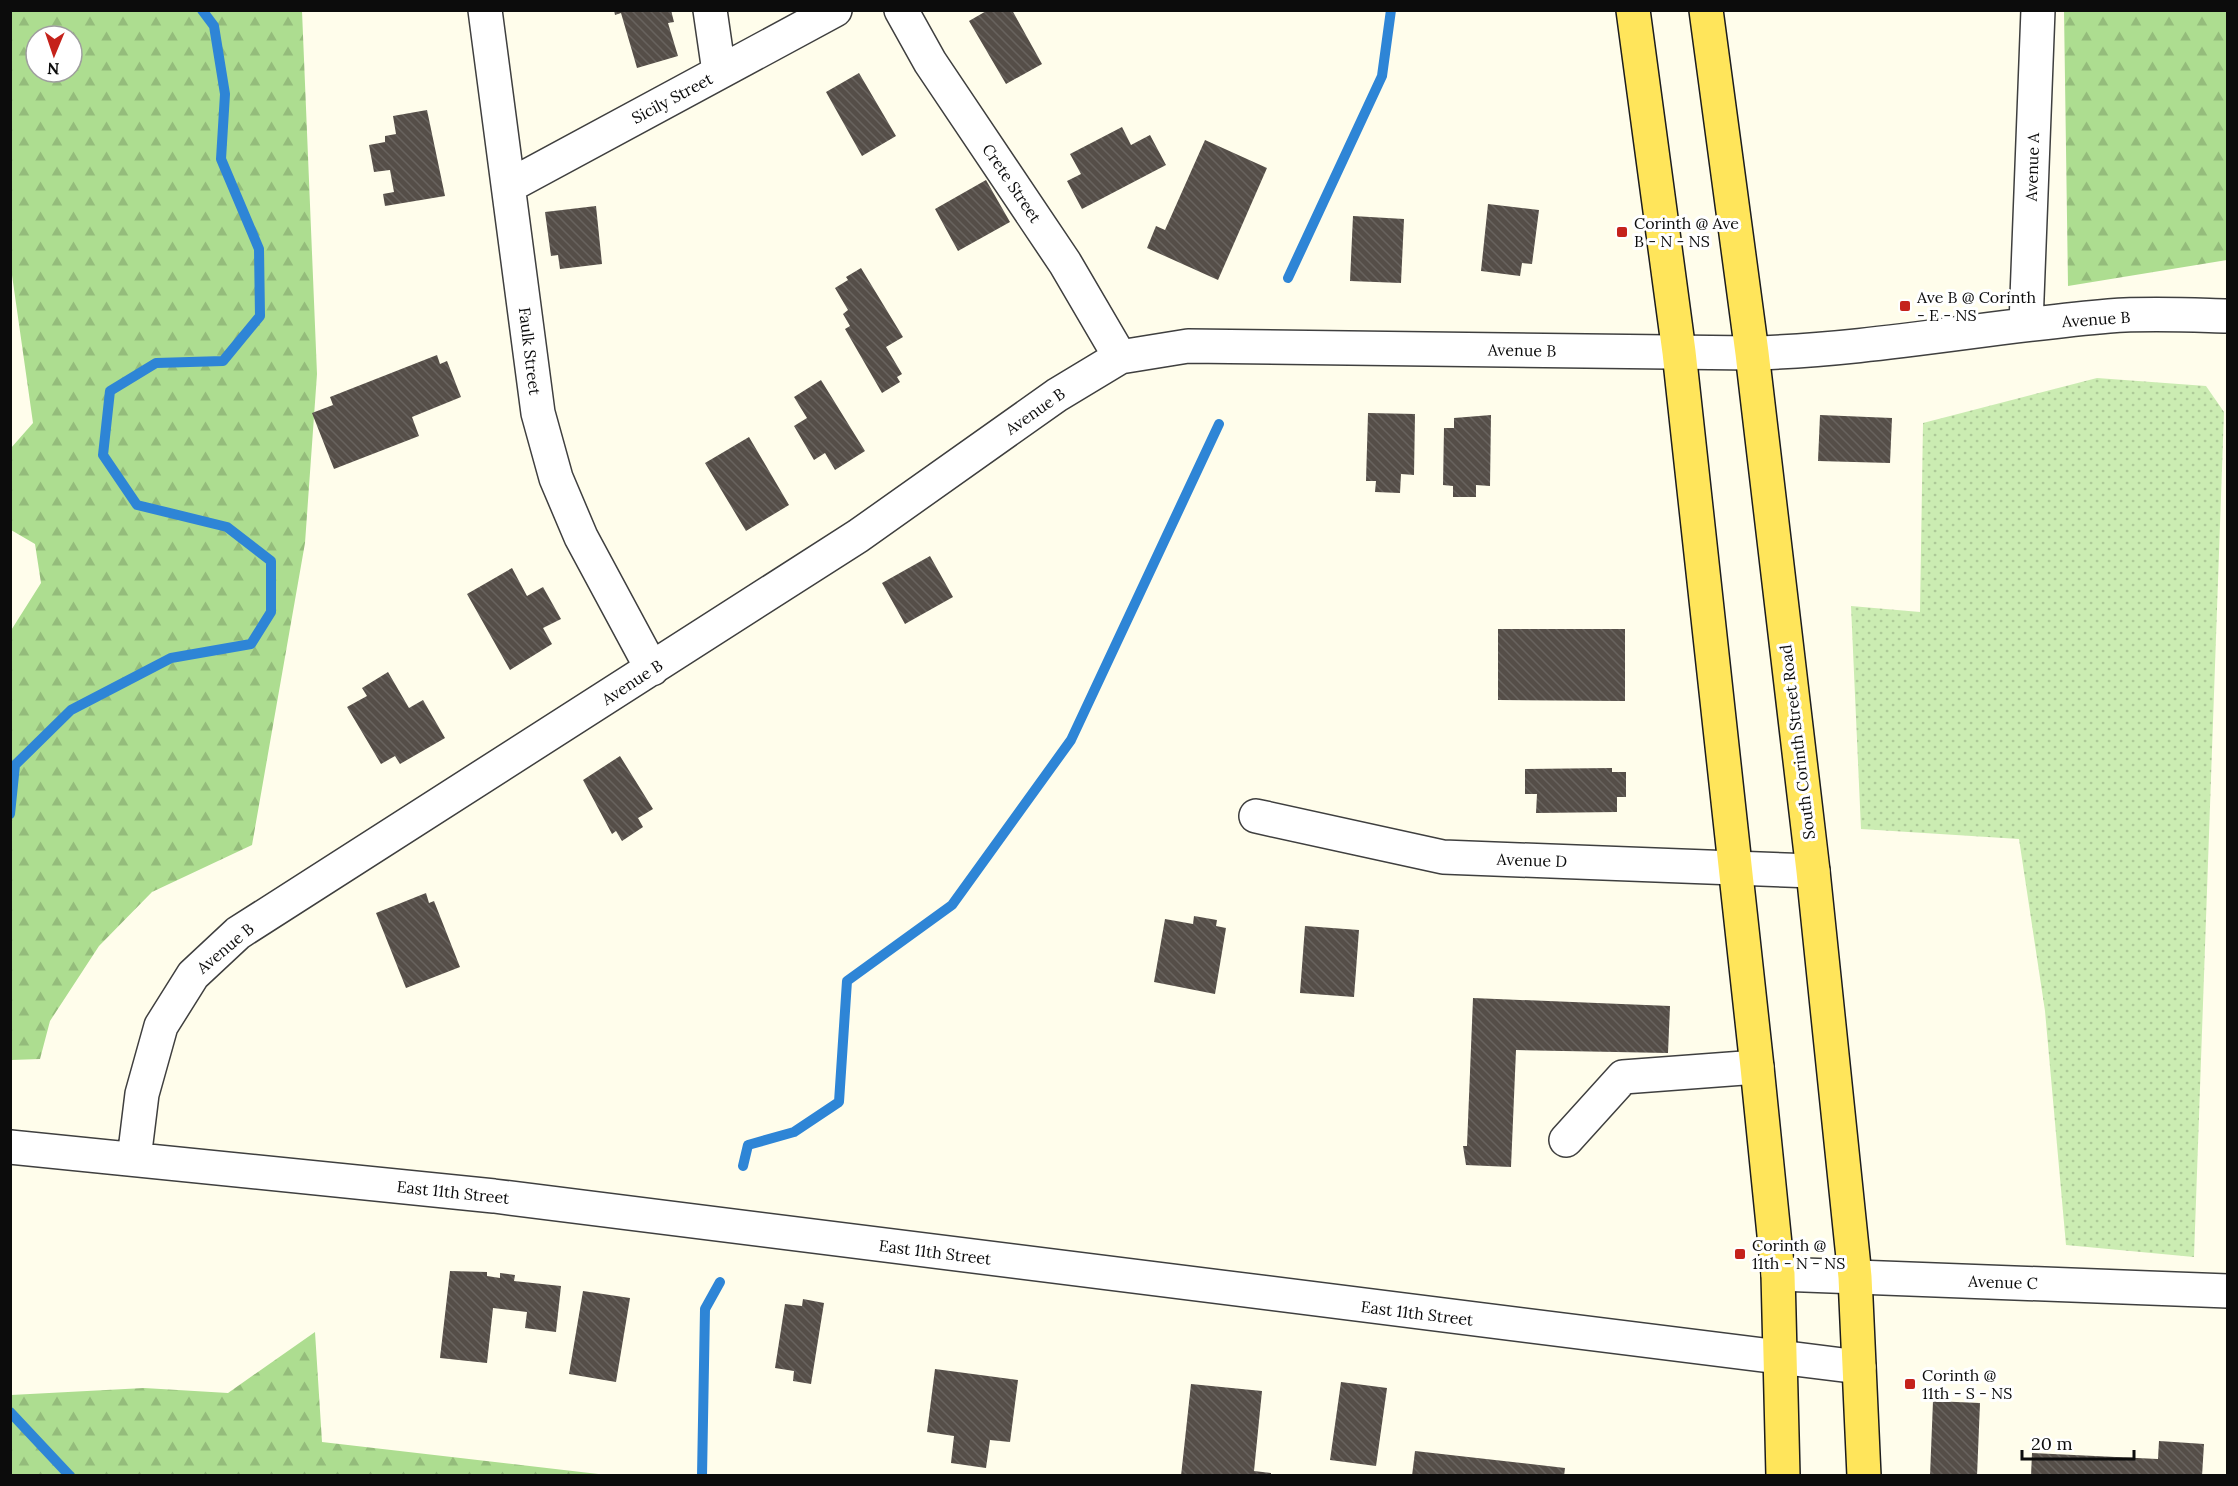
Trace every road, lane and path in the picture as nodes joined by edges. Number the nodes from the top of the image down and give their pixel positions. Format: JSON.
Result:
{"nodes":[{"id":1,"x":485,"y":10,"type":"edge"},
{"id":2,"x":710,"y":10,"type":"edge"},
{"id":3,"x":835,"y":10,"type":"edge"},
{"id":4,"x":901,"y":10,"type":"edge"},
{"id":5,"x":1634,"y":10,"type":"edge"},
{"id":6,"x":1706,"y":10,"type":"edge"},
{"id":7,"x":2038,"y":10,"type":"edge"},
{"id":8,"x":718,"y":72,"type":"junction"},
{"id":9,"x":509,"y":186,"type":"junction"},
{"id":10,"x":2228,"y":316,"type":"edge"},
{"id":11,"x":2026,"y":324,"type":"junction"},
{"id":12,"x":1679,"y":352,"type":"junction"},
{"id":13,"x":1752,"y":353,"type":"junction"},
{"id":14,"x":1120,"y":357,"type":"junction"},
{"id":15,"x":652,"y":669,"type":"junction"},
{"id":16,"x":1256,"y":816,"type":"dead end"},
{"id":17,"x":1736,"y":867,"type":"junction"},
{"id":18,"x":1813,"y":871,"type":"junction"},
{"id":19,"x":1757,"y":1067,"type":"junction"},
{"id":20,"x":1566,"y":1140,"type":"dead end"},
{"id":21,"x":10,"y":1147,"type":"edge"},
{"id":22,"x":134,"y":1159,"type":"junction"},
{"id":23,"x":1778,"y":1274,"type":"junction"},
{"id":24,"x":1854,"y":1277,"type":"junction"},
{"id":25,"x":2228,"y":1291,"type":"edge"},
{"id":26,"x":1781,"y":1358,"type":"junction"},
{"id":27,"x":1859,"y":1367,"type":"junction"},
{"id":28,"x":1783,"y":1476,"type":"edge"},
{"id":29,"x":1864,"y":1476,"type":"edge"}],
"edges":[{"from":1,"to":9,"type":"street","name":"Faulk Street"},
{"from":2,"to":8,"type":"street"},
{"from":3,"to":8,"type":"street","name":"Sicily Street"},
{"from":4,"to":14,"type":"street","name":"Crete Street"},
{"from":5,"to":12,"type":"main road"},
{"from":6,"to":13,"type":"main road","name":"South Corinth Street Road"},
{"from":7,"to":11,"type":"street","name":"Avenue A"},
{"from":8,"to":9,"type":"street","name":"Sicily Street"},
{"from":9,"to":15,"type":"street","name":"Faulk Street"},
{"from":10,"to":11,"type":"street","name":"Avenue B"},
{"from":11,"to":13,"type":"street","name":"Avenue B"},
{"from":12,"to":13,"type":"street","name":"Avenue B"},
{"from":12,"to":14,"type":"street","name":"Avenue B"},
{"from":12,"to":17,"type":"main road"},
{"from":13,"to":18,"type":"main road","name":"South Corinth Street Road"},
{"from":14,"to":15,"type":"street","name":"Avenue B"},
{"from":15,"to":22,"type":"street","name":"Avenue B"},
{"from":16,"to":17,"type":"street","name":"Avenue D"},
{"from":17,"to":18,"type":"street","name":"Avenue D"},
{"from":17,"to":19,"type":"main road"},
{"from":18,"to":24,"type":"main road","name":"South Corinth Street Road"},
{"from":19,"to":20,"type":"street"},
{"from":19,"to":23,"type":"main road"},
{"from":21,"to":22,"type":"street","name":"East 11th Street"},
{"from":22,"to":26,"type":"street","name":"East 11th Street"},
{"from":23,"to":24,"type":"street","name":"Avenue C"},
{"from":23,"to":26,"type":"main road"},
{"from":24,"to":25,"type":"street","name":"Avenue C"},
{"from":24,"to":27,"type":"main road","name":"South Corinth Street Road"},
{"from":26,"to":27,"type":"street","name":"East 11th Street"},
{"from":26,"to":28,"type":"main road"},
{"from":27,"to":29,"type":"main road","name":"South Corinth Street Road"}]}
